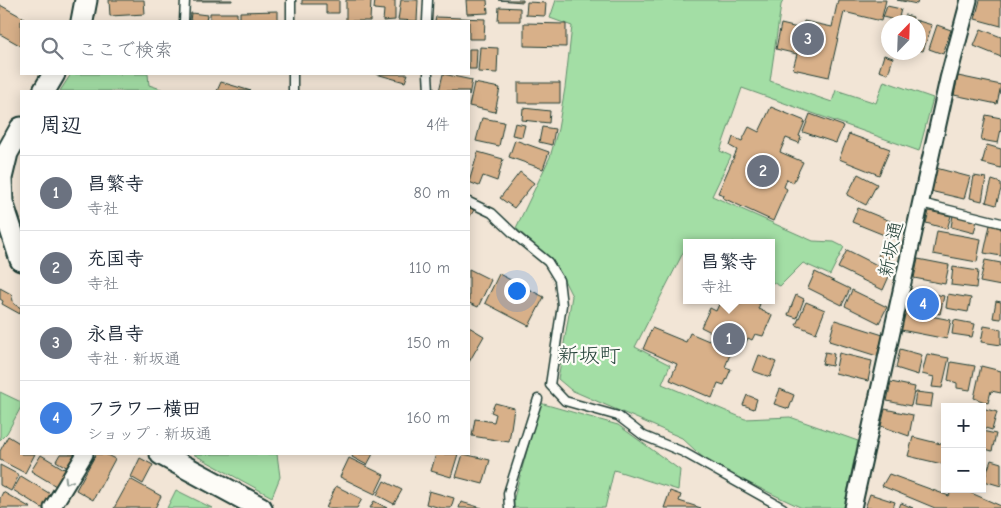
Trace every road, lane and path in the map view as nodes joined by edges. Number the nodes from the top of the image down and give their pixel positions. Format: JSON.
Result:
{"nodes":[{"id":1,"x":86,"y":0,"type":"edge"},
{"id":2,"x":185,"y":0,"type":"edge"},
{"id":3,"x":291,"y":0,"type":"edge"},
{"id":4,"x":428,"y":0,"type":"edge"},
{"id":5,"x":969,"y":0,"type":"edge"},
{"id":6,"x":82,"y":20,"type":"edge"},
{"id":7,"x":184,"y":20,"type":"edge"},
{"id":8,"x":292,"y":20,"type":"edge"},
{"id":9,"x":427,"y":20,"type":"edge"},
{"id":10,"x":53,"y":75,"type":"edge"},
{"id":11,"x":293,"y":75,"type":"edge"},
{"id":12,"x":428,"y":75,"type":"edge"},
{"id":13,"x":45,"y":90,"type":"edge"},
{"id":14,"x":293,"y":90,"type":"edge"},
{"id":15,"x":429,"y":90,"type":"edge"},
{"id":16,"x":20,"y":130,"type":"edge"},
{"id":17,"x":470,"y":202,"type":"edge"},
{"id":18,"x":921,"y":202,"type":"junction"},
{"id":19,"x":1001,"y":223,"type":"edge"},
{"id":20,"x":20,"y":257,"type":"edge"},
{"id":21,"x":538,"y":398,"type":"dead end"},
{"id":22,"x":84,"y":455,"type":"edge"},
{"id":23,"x":163,"y":455,"type":"edge"},
{"id":24,"x":52,"y":508,"type":"edge"},
{"id":25,"x":262,"y":508,"type":"edge"},
{"id":26,"x":509,"y":508,"type":"edge"},
{"id":27,"x":783,"y":508,"type":"edge"},
{"id":28,"x":853,"y":508,"type":"edge"}],
"edges":[{"from":1,"to":6,"type":"street"},
{"from":2,"to":7,"type":"lane"},
{"from":3,"to":8,"type":"lane"},
{"from":4,"to":9,"type":"lane"},
{"from":5,"to":18,"type":"street","name":"新坂通"},
{"from":10,"to":13,"type":"street"},
{"from":11,"to":14,"type":"lane"},
{"from":12,"to":15,"type":"lane"},
{"from":16,"to":20,"type":"street"},
{"from":17,"to":27,"type":"lane"},
{"from":18,"to":19,"type":"lane"},
{"from":18,"to":28,"type":"street","name":"新坂通"},
{"from":21,"to":26,"type":"lane"},
{"from":22,"to":24,"type":"street","one_way":true},
{"from":23,"to":25,"type":"street"}]}
